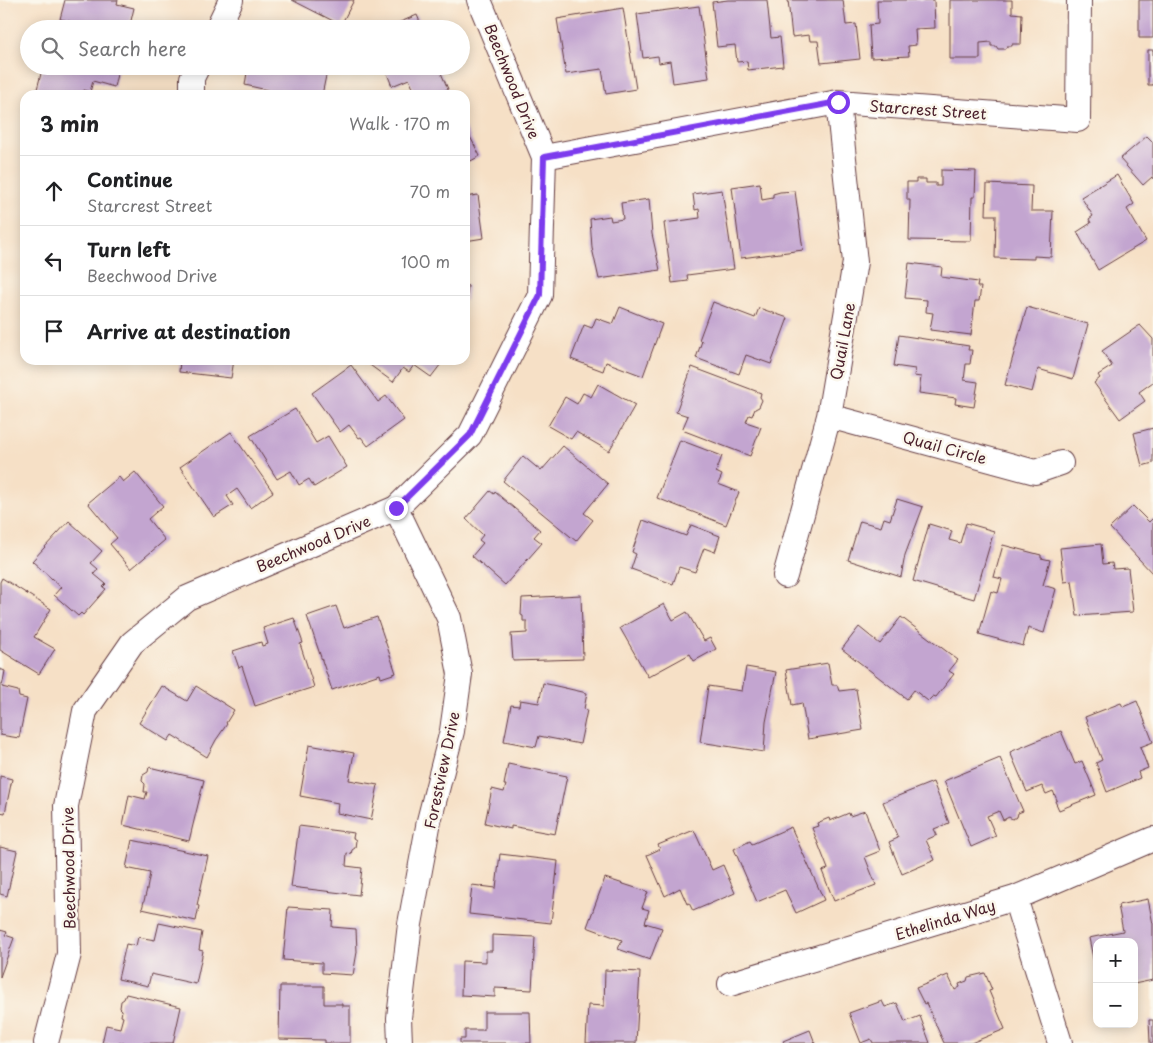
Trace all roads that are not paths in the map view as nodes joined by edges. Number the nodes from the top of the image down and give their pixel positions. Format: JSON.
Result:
{"nodes":[{"id":1,"x":231,"y":0,"type":"edge"},
{"id":2,"x":479,"y":0,"type":"edge"},
{"id":3,"x":1079,"y":0,"type":"edge"},
{"id":4,"x":221,"y":20,"type":"edge"},
{"id":5,"x":194,"y":75,"type":"edge"},
{"id":6,"x":192,"y":90,"type":"edge"},
{"id":7,"x":838,"y":102,"type":"junction"},
{"id":8,"x":544,"y":157,"type":"junction"},
{"id":9,"x":829,"y":416,"type":"junction"},
{"id":10,"x":1061,"y":463,"type":"dead end"},
{"id":11,"x":396,"y":508,"type":"junction"},
{"id":12,"x":785,"y":576,"type":"dead end"},
{"id":13,"x":1153,"y":838,"type":"edge"},
{"id":14,"x":1015,"y":898,"type":"junction"},
{"id":15,"x":730,"y":984,"type":"dead end"},
{"id":16,"x":46,"y":1043,"type":"edge"},
{"id":17,"x":400,"y":1043,"type":"edge"},
{"id":18,"x":1060,"y":1043,"type":"edge"}],
"edges":[{"from":1,"to":4,"type":"street"},
{"from":2,"to":8,"type":"street","name":"Beechwood Drive"},
{"from":3,"to":7,"type":"street","name":"Starcrest Street"},
{"from":5,"to":6,"type":"street"},
{"from":7,"to":8,"type":"street","name":"Starcrest Street"},
{"from":7,"to":9,"type":"street","name":"Quail Lane"},
{"from":8,"to":11,"type":"street","name":"Beechwood Drive"},
{"from":9,"to":10,"type":"street","name":"Quail Circle"},
{"from":9,"to":12,"type":"street","name":"Quail Lane"},
{"from":11,"to":16,"type":"street","name":"Beechwood Drive"},
{"from":11,"to":17,"type":"street","name":"Forestview Drive"},
{"from":13,"to":14,"type":"street","name":"Ethelinda Way"},
{"from":14,"to":15,"type":"street","name":"Ethelinda Way"},
{"from":14,"to":18,"type":"street"}]}
